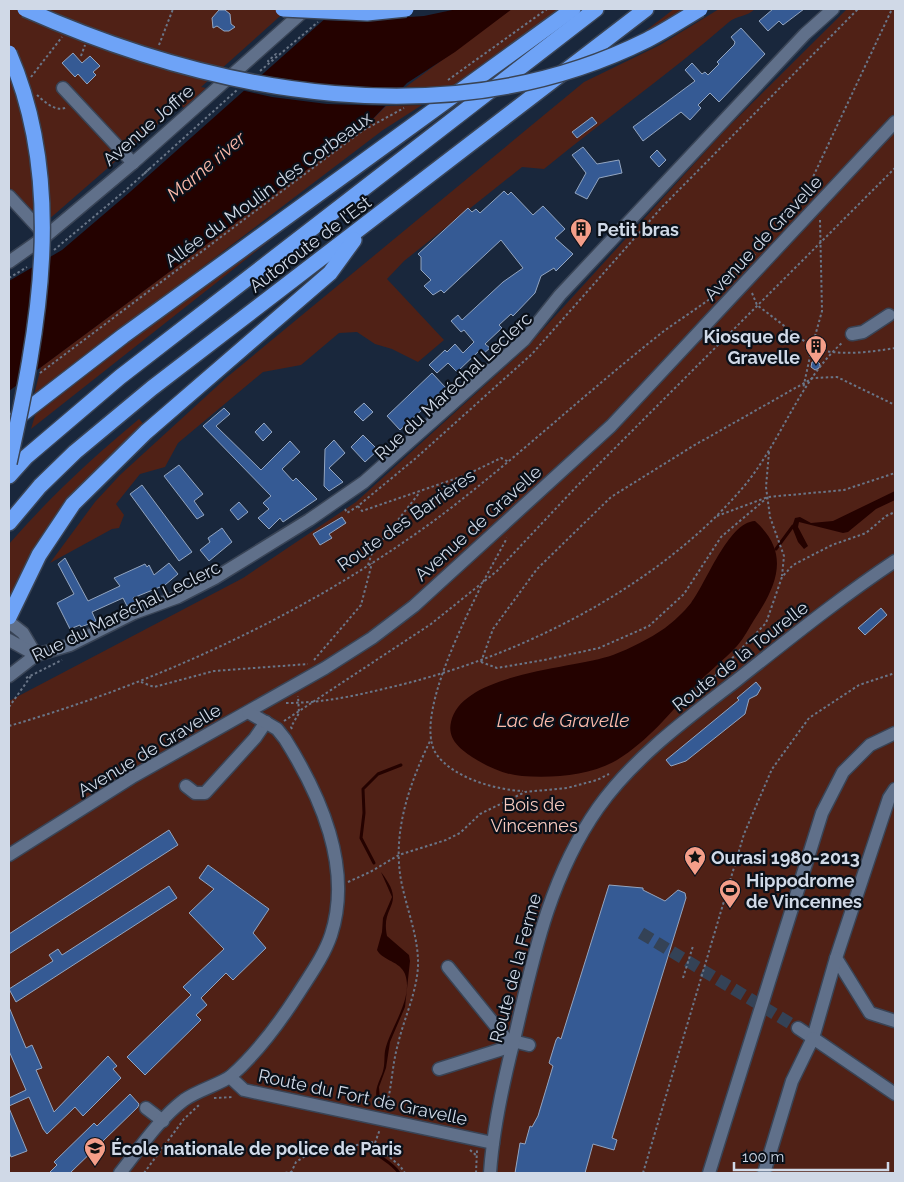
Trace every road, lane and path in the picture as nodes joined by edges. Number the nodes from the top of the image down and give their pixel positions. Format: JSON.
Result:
{"nodes":[{"id":1,"x":25,"y":9,"type":"edge"},
{"id":2,"x":282,"y":9,"type":"edge"},
{"id":3,"x":306,"y":9,"type":"edge"},
{"id":4,"x":406,"y":9,"type":"edge"},
{"id":5,"x":547,"y":9,"type":"edge"},
{"id":6,"x":573,"y":9,"type":"edge"},
{"id":7,"x":596,"y":9,"type":"edge"},
{"id":8,"x":646,"y":9,"type":"edge"},
{"id":9,"x":700,"y":9,"type":"edge"},
{"id":10,"x":833,"y":9,"type":"edge"},
{"id":11,"x":858,"y":9,"type":"edge"},
{"id":12,"x":892,"y":9,"type":"edge"},
{"id":13,"x":318,"y":22,"type":"dead end"},
{"id":14,"x":9,"y":53,"type":"edge"},
{"id":15,"x":277,"y":55,"type":"junction"},
{"id":16,"x":269,"y":62,"type":"junction"},
{"id":17,"x":255,"y":75,"type":"dead end"},
{"id":18,"x":447,"y":81,"type":"dead end"},
{"id":19,"x":63,"y":88,"type":"dead end"},
{"id":20,"x":240,"y":88,"type":"dead end"},
{"id":21,"x":32,"y":90,"type":"dead end"},
{"id":22,"x":75,"y":102,"type":"junction"},
{"id":23,"x":406,"y":107,"type":"dead end"},
{"id":24,"x":895,"y":122,"type":"edge"},
{"id":25,"x":133,"y":163,"type":"junction"},
{"id":26,"x":895,"y":168,"type":"edge"},
{"id":27,"x":817,"y":193,"type":"dead end"},
{"id":28,"x":9,"y":196,"type":"edge"},
{"id":29,"x":819,"y":214,"type":"dead end"},
{"id":30,"x":361,"y":230,"type":"junction"},
{"id":31,"x":46,"y":236,"type":"junction"},
{"id":32,"x":821,"y":244,"type":"junction"},
{"id":33,"x":48,"y":254,"type":"dead end"},
{"id":34,"x":9,"y":262,"type":"edge"},
{"id":35,"x":34,"y":263,"type":"dead end"},
{"id":36,"x":745,"y":272,"type":"dead end"},
{"id":37,"x":9,"y":278,"type":"edge"},
{"id":38,"x":730,"y":284,"type":"dead end"},
{"id":39,"x":723,"y":290,"type":"dead end"},
{"id":40,"x":751,"y":290,"type":"dead end"},
{"id":41,"x":757,"y":305,"type":"junction"},
{"id":42,"x":893,"y":312,"type":"edge"},
{"id":43,"x":852,"y":334,"type":"joint"},
{"id":44,"x":812,"y":347,"type":"junction"},
{"id":45,"x":895,"y":348,"type":"edge"},
{"id":46,"x":833,"y":351,"type":"junction"},
{"id":47,"x":40,"y":373,"type":"dead end"},
{"id":48,"x":813,"y":378,"type":"junction"},
{"id":49,"x":805,"y":382,"type":"junction"},
{"id":50,"x":803,"y":391,"type":"junction"},
{"id":51,"x":895,"y":405,"type":"edge"},
{"id":52,"x":9,"y":424,"type":"edge"},
{"id":53,"x":769,"y":452,"type":"junction"},
{"id":54,"x":509,"y":462,"type":"junction"},
{"id":55,"x":9,"y":463,"type":"edge"},
{"id":56,"x":895,"y":473,"type":"edge"},
{"id":57,"x":9,"y":476,"type":"edge"},
{"id":58,"x":420,"y":492,"type":"junction"},
{"id":59,"x":768,"y":497,"type":"junction"},
{"id":60,"x":350,"y":502,"type":"dead end"},
{"id":61,"x":358,"y":506,"type":"junction"},
{"id":62,"x":895,"y":512,"type":"edge"},
{"id":63,"x":715,"y":517,"type":"junction"},
{"id":64,"x":9,"y":523,"type":"edge"},
{"id":65,"x":506,"y":533,"type":"dead end"},
{"id":66,"x":895,"y":561,"type":"edge"},
{"id":67,"x":372,"y":563,"type":"junction"},
{"id":68,"x":368,"y":565,"type":"junction"},
{"id":69,"x":782,"y":577,"type":"junction"},
{"id":70,"x":482,"y":585,"type":"junction"},
{"id":71,"x":9,"y":617,"type":"edge"},
{"id":72,"x":9,"y":622,"type":"edge"},
{"id":73,"x":9,"y":640,"type":"edge"},
{"id":74,"x":36,"y":655,"type":"junction"},
{"id":75,"x":66,"y":658,"type":"dead end"},
{"id":76,"x":481,"y":662,"type":"junction"},
{"id":77,"x":311,"y":664,"type":"junction"},
{"id":78,"x":895,"y":673,"type":"edge"},
{"id":79,"x":32,"y":675,"type":"junction"},
{"id":80,"x":442,"y":675,"type":"junction"},
{"id":81,"x":9,"y":676,"type":"edge"},
{"id":82,"x":24,"y":679,"type":"dead end"},
{"id":83,"x":141,"y":682,"type":"junction"},
{"id":84,"x":294,"y":687,"type":"junction"},
{"id":85,"x":279,"y":703,"type":"dead end"},
{"id":86,"x":299,"y":703,"type":"junction"},
{"id":87,"x":311,"y":703,"type":"junction"},
{"id":88,"x":688,"y":704,"type":"dead end"},
{"id":89,"x":9,"y":707,"type":"edge"},
{"id":90,"x":248,"y":712,"type":"junction"},
{"id":91,"x":299,"y":712,"type":"junction"},
{"id":92,"x":9,"y":726,"type":"edge"},
{"id":93,"x":272,"y":726,"type":"junction"},
{"id":94,"x":895,"y":733,"type":"edge"},
{"id":95,"x":295,"y":735,"type":"dead end"},
{"id":96,"x":432,"y":739,"type":"junction"},
{"id":97,"x":610,"y":774,"type":"dead end"},
{"id":98,"x":186,"y":786,"type":"dead end"},
{"id":99,"x":614,"y":787,"type":"joint"},
{"id":100,"x":895,"y":789,"type":"edge"},
{"id":101,"x":525,"y":792,"type":"junction"},
{"id":102,"x":399,"y":855,"type":"junction"},
{"id":103,"x":9,"y":856,"type":"edge"},
{"id":104,"x":345,"y":888,"type":"dead end"},
{"id":105,"x":693,"y":946,"type":"dead end"},
{"id":106,"x":836,"y":958,"type":"junction"},
{"id":107,"x":448,"y":967,"type":"dead end"},
{"id":108,"x":683,"y":978,"type":"dead end"},
{"id":109,"x":895,"y":1021,"type":"edge"},
{"id":110,"x":798,"y":1028,"type":"tunnel mouth"},
{"id":111,"x":813,"y":1038,"type":"junction"},
{"id":112,"x":513,"y":1043,"type":"junction"},
{"id":113,"x":529,"y":1044,"type":"dead end"},
{"id":114,"x":438,"y":1069,"type":"dead end"},
{"id":115,"x":230,"y":1077,"type":"junction"},
{"id":116,"x":895,"y":1094,"type":"edge"},
{"id":117,"x":236,"y":1097,"type":"dead end"},
{"id":118,"x":208,"y":1100,"type":"dead end"},
{"id":119,"x":201,"y":1103,"type":"dead end"},
{"id":120,"x":146,"y":1108,"type":"dead end"},
{"id":121,"x":382,"y":1118,"type":"junction"},
{"id":122,"x":163,"y":1120,"type":"junction"},
{"id":123,"x":375,"y":1143,"type":"junction"},
{"id":124,"x":493,"y":1143,"type":"junction"},
{"id":125,"x":473,"y":1144,"type":"junction"},
{"id":126,"x":477,"y":1156,"type":"junction"},
{"id":127,"x":291,"y":1172,"type":"edge"},
{"id":128,"x":120,"y":1173,"type":"edge"},
{"id":129,"x":144,"y":1173,"type":"edge"},
{"id":130,"x":285,"y":1173,"type":"edge"},
{"id":131,"x":405,"y":1173,"type":"edge"},
{"id":132,"x":476,"y":1173,"type":"edge"},
{"id":133,"x":490,"y":1173,"type":"edge"},
{"id":134,"x":643,"y":1173,"type":"edge"},
{"id":135,"x":709,"y":1173,"type":"edge"},
{"id":136,"x":764,"y":1173,"type":"edge"}],
"edges":[{"from":1,"to":9,"type":"highway","bridge":true},
{"from":2,"to":4,"type":"highway","bridge":true},
{"from":3,"to":25,"type":"street","name":"Avenue Joffre"},
{"from":5,"to":18,"type":"path"},
{"from":6,"to":52,"type":"highway"},
{"from":7,"to":57,"type":"highway","name":"Autoroute de l’Est"},
{"from":8,"to":30,"type":"highway","name":"Autoroute de l’Est"},
{"from":10,"to":74,"type":"street","name":"Rue du Maréchal Leclerc"},
{"from":11,"to":61,"type":"path"},
{"from":12,"to":27,"type":"path"},
{"from":13,"to":15,"type":"path"},
{"from":14,"to":55,"type":"highway","bridge":true},
{"from":15,"to":16,"type":"path"},
{"from":15,"to":16,"type":"path"},
{"from":16,"to":17,"type":"path"},
{"from":19,"to":22,"type":"street"},
{"from":20,"to":33,"type":"path"},
{"from":21,"to":22,"type":"path"},
{"from":22,"to":25,"type":"street"},
{"from":23,"to":47,"type":"path","name":"Allée du Moulin des Corbeaux"},
{"from":24,"to":84,"type":"street","name":"Avenue de Gravelle"},
{"from":25,"to":31,"type":"street","name":"Avenue Joffre"},
{"from":26,"to":32,"type":"path"},
{"from":28,"to":31,"type":"street"},
{"from":29,"to":32,"type":"path"},
{"from":30,"to":64,"type":"highway","name":"Autoroute de l’Est"},
{"from":30,"to":71,"type":"highway"},
{"from":31,"to":34,"type":"street","name":"Avenue Joffre"},
{"from":32,"to":41,"type":"path"},
{"from":32,"to":44,"type":"path"},
{"from":35,"to":37,"type":"path"},
{"from":36,"to":38,"type":"path"},
{"from":39,"to":54,"type":"path","name":"Route des Barrières"},
{"from":40,"to":41,"type":"path"},
{"from":41,"to":44,"type":"path"},
{"from":41,"to":70,"type":"path"},
{"from":42,"to":43,"type":"street"},
{"from":43,"to":46,"type":"path"},
{"from":44,"to":46,"type":"path"},
{"from":44,"to":49,"type":"path"},
{"from":45,"to":46,"type":"path"},
{"from":46,"to":48,"type":"path"},
{"from":48,"to":49,"type":"path"},
{"from":48,"to":50,"type":"path"},
{"from":48,"to":51,"type":"path"},
{"from":49,"to":50,"type":"path"},
{"from":49,"to":76,"type":"path"},
{"from":50,"to":53,"type":"path"},
{"from":53,"to":59,"type":"path"},
{"from":53,"to":63,"type":"path"},
{"from":54,"to":58,"type":"path"},
{"from":54,"to":67,"type":"path","name":"Route des Barrières"},
{"from":56,"to":59,"type":"path"},
{"from":58,"to":61,"type":"path"},
{"from":58,"to":68,"type":"path"},
{"from":59,"to":63,"type":"path"},
{"from":59,"to":69,"type":"path"},
{"from":59,"to":76,"type":"path"},
{"from":60,"to":61,"type":"path"},
{"from":62,"to":69,"type":"path"},
{"from":63,"to":76,"type":"path"},
{"from":65,"to":70,"type":"path"},
{"from":66,"to":99,"type":"street","name":"Route de la Tourelle"},
{"from":67,"to":68,"type":"path","name":"Route des Barrières"},
{"from":67,"to":77,"type":"path"},
{"from":68,"to":83,"type":"path","name":"Route des Barrières"},
{"from":69,"to":88,"type":"path"},
{"from":70,"to":80,"type":"path"},
{"from":70,"to":87,"type":"path"},
{"from":72,"to":74,"type":"street"},
{"from":73,"to":74,"type":"street"},
{"from":74,"to":81,"type":"street","name":"Rue du Maréchal Leclerc"},
{"from":75,"to":79,"type":"path","name":"Rue du Maréchal Leclerc"},
{"from":76,"to":80,"type":"path"},
{"from":77,"to":83,"type":"path"},
{"from":77,"to":84,"type":"path"},
{"from":78,"to":134,"type":"path"},
{"from":79,"to":82,"type":"path","name":"Rue du Maréchal Leclerc"},
{"from":79,"to":89,"type":"path"},
{"from":80,"to":87,"type":"path"},
{"from":80,"to":96,"type":"path"},
{"from":83,"to":92,"type":"path","name":"Route des Barrières"},
{"from":84,"to":86,"type":"path"},
{"from":84,"to":90,"type":"street","name":"Avenue de Gravelle"},
{"from":85,"to":86,"type":"path"},
{"from":86,"to":87,"type":"path"},
{"from":86,"to":91,"type":"path"},
{"from":87,"to":91,"type":"path"},
{"from":90,"to":93,"type":"street"},
{"from":90,"to":103,"type":"street","name":"Avenue de Gravelle"},
{"from":91,"to":93,"type":"path"},
{"from":91,"to":95,"type":"path"},
{"from":93,"to":98,"type":"street"},
{"from":93,"to":115,"type":"street"},
{"from":94,"to":135,"type":"street"},
{"from":96,"to":101,"type":"path"},
{"from":96,"to":102,"type":"path"},
{"from":97,"to":101,"type":"path"},
{"from":99,"to":112,"type":"street","name":"Route de la Ferme"},
{"from":100,"to":106,"type":"street"},
{"from":101,"to":102,"type":"path"},
{"from":102,"to":104,"type":"path"},
{"from":102,"to":121,"type":"path"},
{"from":105,"to":108,"type":"path"},
{"from":106,"to":109,"type":"street"},
{"from":106,"to":111,"type":"street"},
{"from":107,"to":112,"type":"street"},
{"from":110,"to":111,"type":"street"},
{"from":111,"to":116,"type":"street"},
{"from":111,"to":136,"type":"street"},
{"from":112,"to":113,"type":"street"},
{"from":112,"to":114,"type":"street"},
{"from":112,"to":124,"type":"street","name":"Route de la Ferme"},
{"from":115,"to":121,"type":"street","name":"Route du Fort de Gravelle"},
{"from":115,"to":122,"type":"street"},
{"from":117,"to":118,"type":"path"},
{"from":119,"to":129,"type":"path"},
{"from":120,"to":122,"type":"street"},
{"from":121,"to":123,"type":"path"},
{"from":121,"to":125,"type":"street","name":"Route du Fort de Gravelle"},
{"from":122,"to":128,"type":"street"},
{"from":123,"to":127,"type":"path"},
{"from":123,"to":131,"type":"path"},
{"from":124,"to":125,"type":"street","name":"Route du Fort de Gravelle"},
{"from":124,"to":133,"type":"street","name":"Route de la Ferme"},
{"from":125,"to":126,"type":"path"},
{"from":125,"to":126,"type":"path"},
{"from":126,"to":132,"type":"path"},
{"from":127,"to":130,"type":"path"}]}
